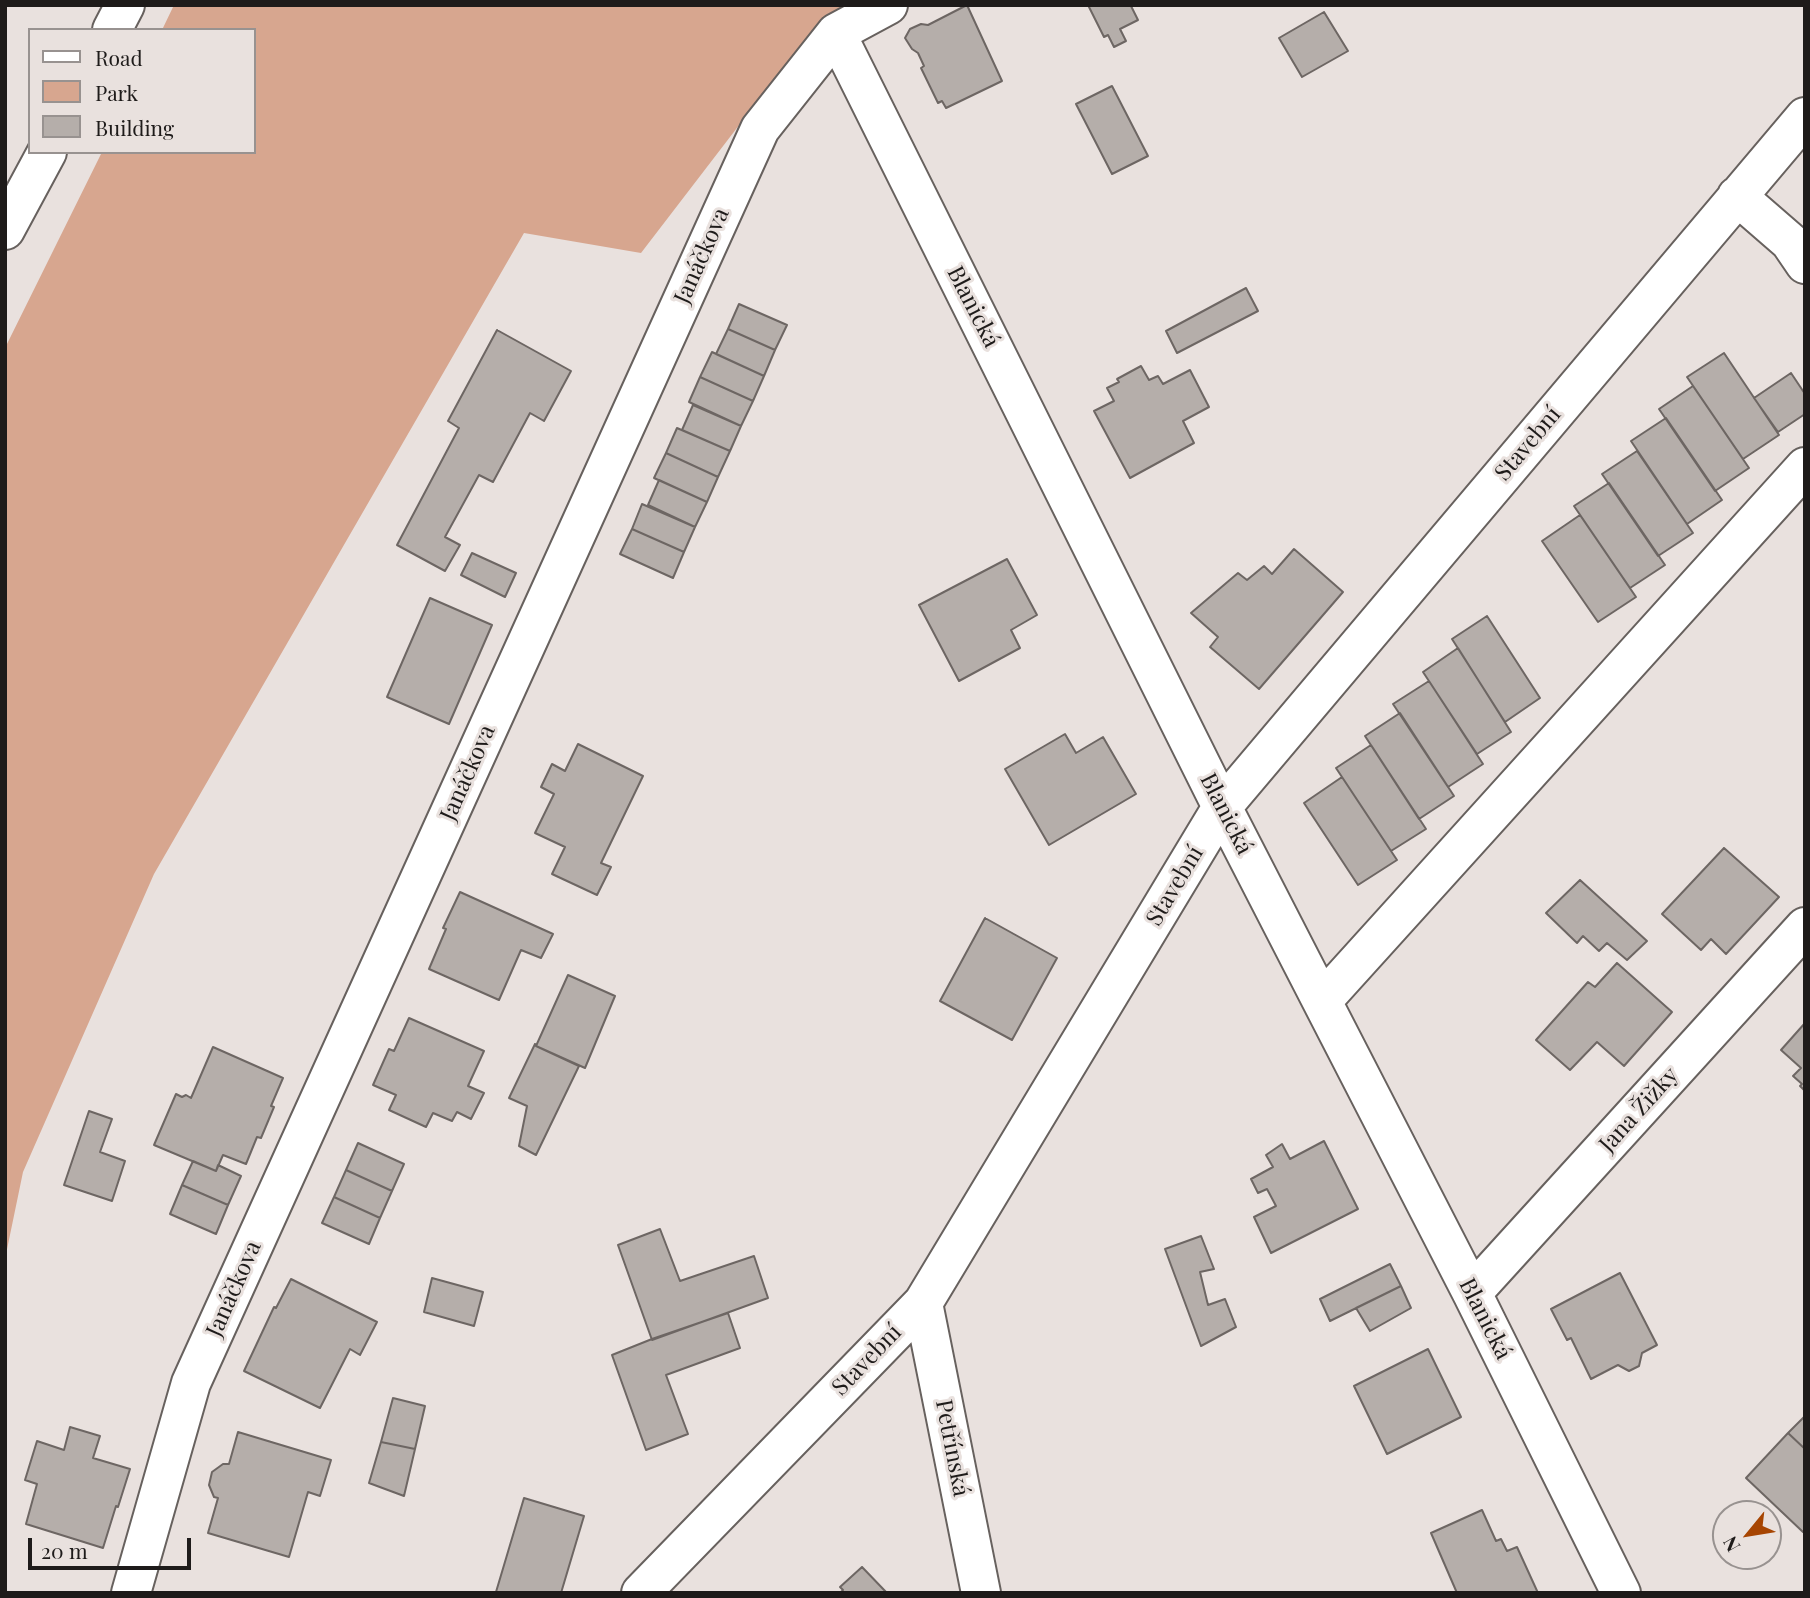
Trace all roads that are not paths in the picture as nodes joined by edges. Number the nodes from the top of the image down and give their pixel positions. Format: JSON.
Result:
{"nodes":[{"id":1,"x":125,"y":5,"type":"edge"},
{"id":2,"x":888,"y":5,"type":"edge"},
{"id":3,"x":113,"y":28,"type":"edge"},
{"id":4,"x":836,"y":33,"type":"junction"},
{"id":5,"x":1805,"y":117,"type":"edge"},
{"id":6,"x":46,"y":154,"type":"edge"},
{"id":7,"x":1737,"y":196,"type":"junction"},
{"id":8,"x":5,"y":230,"type":"edge"},
{"id":9,"x":1805,"y":264,"type":"edge"},
{"id":10,"x":1805,"y":467,"type":"edge"},
{"id":11,"x":1223,"y":807,"type":"junction"},
{"id":12,"x":1805,"y":927,"type":"edge"},
{"id":13,"x":1322,"y":1002,"type":"junction"},
{"id":14,"x":1472,"y":1293,"type":"junction"},
{"id":15,"x":923,"y":1303,"type":"junction"},
{"id":16,"x":131,"y":1593,"type":"edge"},
{"id":17,"x":641,"y":1593,"type":"edge"},
{"id":18,"x":981,"y":1593,"type":"edge"},
{"id":19,"x":1621,"y":1593,"type":"edge"}],
"edges":[{"from":1,"to":3,"type":"street"},
{"from":2,"to":4,"type":"street","name":"Janáčkova"},
{"from":4,"to":11,"type":"street","name":"Blanická"},
{"from":4,"to":16,"type":"street","name":"Janáčkova"},
{"from":5,"to":7,"type":"street","name":"Stavební"},
{"from":6,"to":8,"type":"street"},
{"from":7,"to":9,"type":"street"},
{"from":7,"to":11,"type":"street","name":"Stavební"},
{"from":10,"to":13,"type":"street"},
{"from":11,"to":13,"type":"street","name":"Blanická"},
{"from":11,"to":15,"type":"street","name":"Stavební"},
{"from":12,"to":14,"type":"street","name":"Jana Žižky"},
{"from":13,"to":14,"type":"street","name":"Blanická"},
{"from":14,"to":19,"type":"street","name":"Blanická"},
{"from":15,"to":17,"type":"street","name":"Stavební"},
{"from":15,"to":18,"type":"street","name":"Petřínská"}]}
